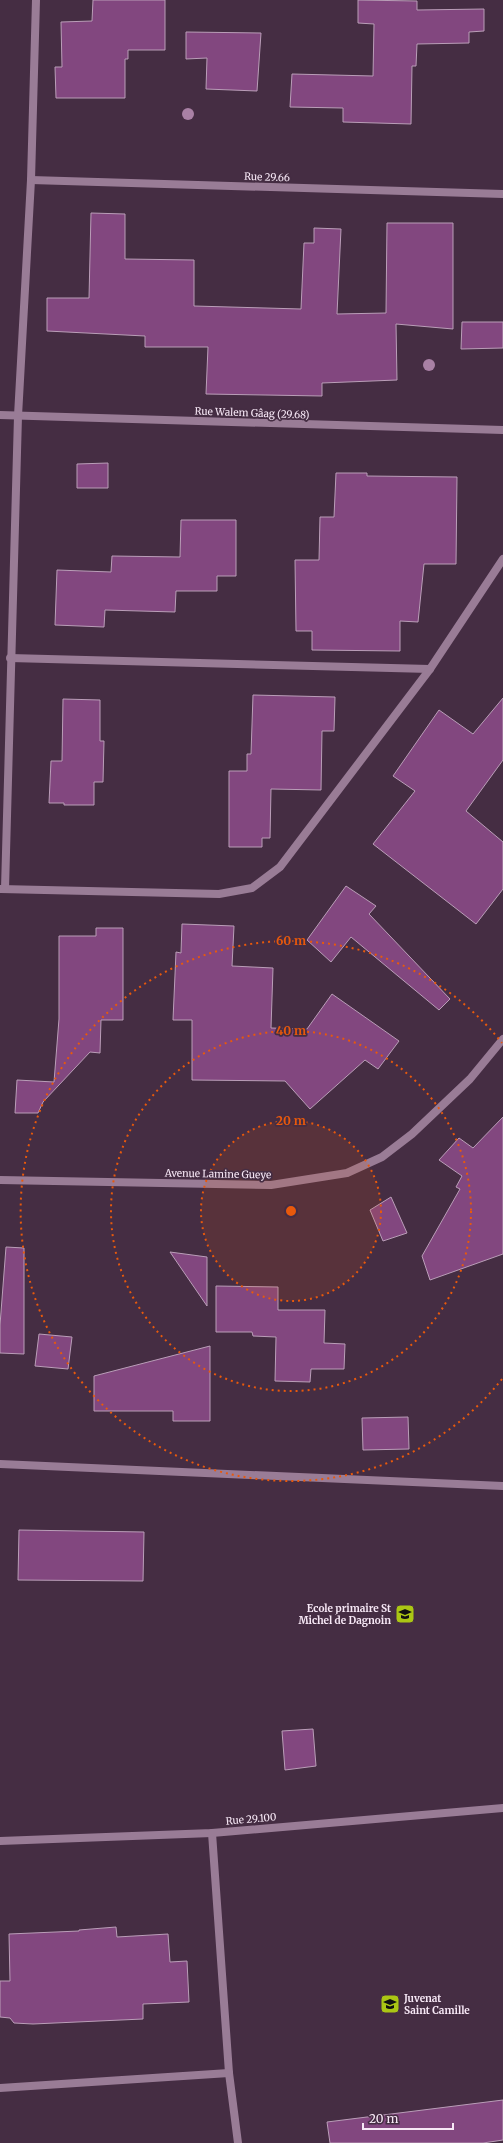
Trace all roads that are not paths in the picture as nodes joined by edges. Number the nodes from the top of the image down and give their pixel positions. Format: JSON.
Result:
{"nodes":[{"id":1,"x":36,"y":0,"type":"edge"},
{"id":2,"x":30,"y":180,"type":"junction"},
{"id":3,"x":503,"y":194,"type":"edge"},
{"id":4,"x":0,"y":415,"type":"edge"},
{"id":5,"x":18,"y":416,"type":"junction"},
{"id":6,"x":503,"y":430,"type":"edge"},
{"id":7,"x":503,"y":559,"type":"edge"},
{"id":8,"x":10,"y":658,"type":"junction"},
{"id":9,"x":430,"y":669,"type":"junction"},
{"id":10,"x":3,"y":889,"type":"edge"},
{"id":11,"x":503,"y":1039,"type":"edge"},
{"id":12,"x":0,"y":1180,"type":"edge"},
{"id":13,"x":0,"y":1464,"type":"edge"},
{"id":14,"x":503,"y":1486,"type":"edge"},
{"id":15,"x":503,"y":1808,"type":"edge"},
{"id":16,"x":212,"y":1833,"type":"junction"},
{"id":17,"x":0,"y":1841,"type":"edge"},
{"id":18,"x":229,"y":2073,"type":"junction"},
{"id":19,"x":0,"y":2088,"type":"edge"},
{"id":20,"x":238,"y":2143,"type":"edge"}],
"edges":[{"from":1,"to":2,"type":"street"},
{"from":2,"to":3,"type":"street","name":"Rue 29.66"},
{"from":2,"to":5,"type":"street"},
{"from":4,"to":5,"type":"street","name":"Rue Walem Gâag (29.68)"},
{"from":5,"to":6,"type":"street","name":"Rue Walem Gâag (29.68)"},
{"from":5,"to":8,"type":"street"},
{"from":7,"to":9,"type":"street"},
{"from":8,"to":9,"type":"street"},
{"from":8,"to":10,"type":"street"},
{"from":9,"to":10,"type":"street"},
{"from":11,"to":12,"type":"street","name":"Avenue Lamine Gueye"},
{"from":13,"to":14,"type":"street"},
{"from":15,"to":16,"type":"street","name":"Rue 29.100"},
{"from":16,"to":17,"type":"street","name":"Rue 29.100"},
{"from":16,"to":18,"type":"street"},
{"from":18,"to":19,"type":"street"},
{"from":18,"to":20,"type":"street"}]}
